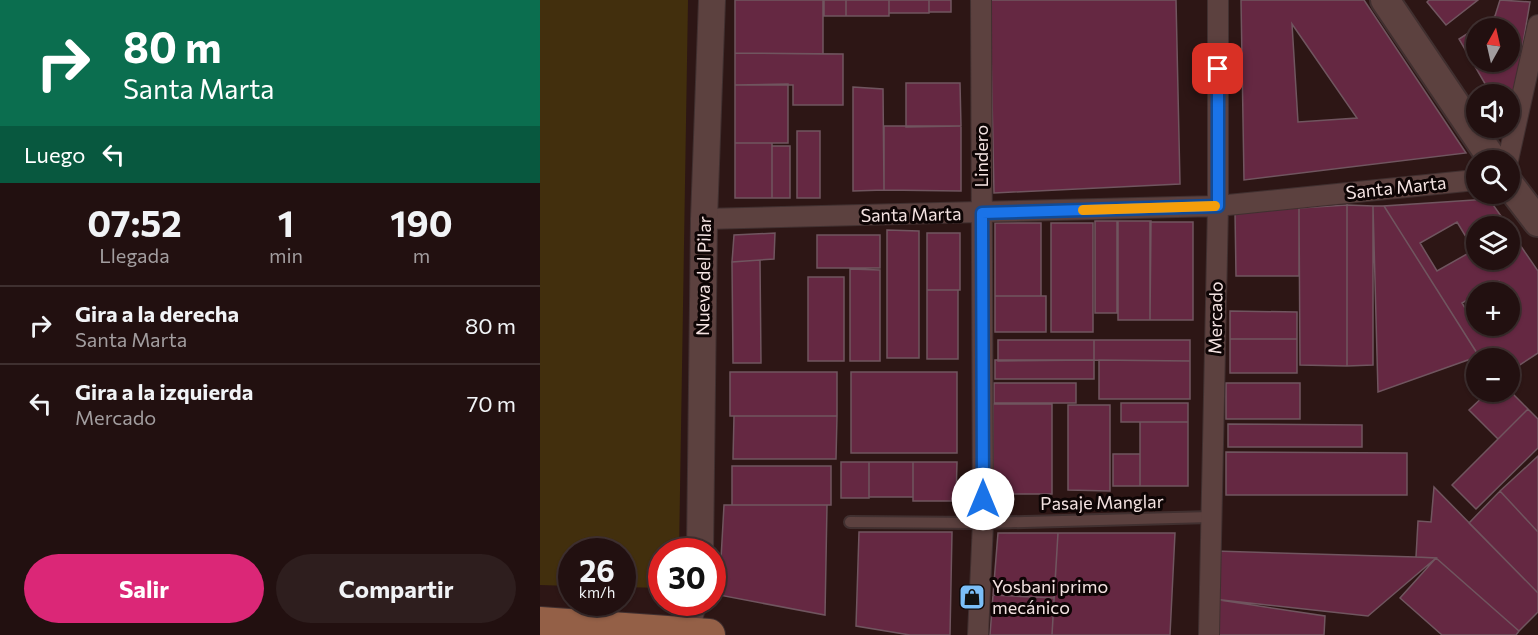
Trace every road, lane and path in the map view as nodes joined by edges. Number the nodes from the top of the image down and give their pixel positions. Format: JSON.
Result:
{"nodes":[{"id":1,"x":712,"y":0,"type":"edge"},
{"id":2,"x":981,"y":0,"type":"edge"},
{"id":3,"x":1218,"y":0,"type":"edge"},
{"id":4,"x":1385,"y":0,"type":"edge"},
{"id":5,"x":1538,"y":25,"type":"edge"},
{"id":6,"x":1486,"y":150,"type":"edge"},
{"id":7,"x":1510,"y":150,"type":"edge"},
{"id":8,"x":1466,"y":181,"type":"edge"},
{"id":9,"x":1520,"y":198,"type":"edge"},
{"id":10,"x":1218,"y":206,"type":"junction"},
{"id":11,"x":982,"y":213,"type":"junction"},
{"id":12,"x":704,"y":219,"type":"junction"},
{"id":13,"x":1538,"y":222,"type":"edge"},
{"id":14,"x":1211,"y":517,"type":"junction"},
{"id":15,"x":850,"y":522,"type":"dead end"},
{"id":16,"x":983,"y":522,"type":"junction"},
{"id":17,"x":700,"y":538,"type":"edge"},
{"id":18,"x":540,"y":623,"type":"edge"},
{"id":19,"x":693,"y":626,"type":"edge"},
{"id":20,"x":978,"y":635,"type":"edge"},
{"id":21,"x":1209,"y":635,"type":"edge"}],
"edges":[{"from":1,"to":12,"type":"street","name":"Nueva del Pilar"},
{"from":2,"to":11,"type":"street","name":"Lindero"},
{"from":3,"to":10,"type":"street","name":"Mercado"},
{"from":4,"to":6,"type":"main road"},
{"from":5,"to":7,"type":"street"},
{"from":8,"to":10,"type":"street","name":"Santa Marta"},
{"from":9,"to":13,"type":"main road"},
{"from":10,"to":11,"type":"street","name":"Santa Marta"},
{"from":10,"to":14,"type":"street","name":"Mercado"},
{"from":11,"to":12,"type":"street","name":"Santa Marta"},
{"from":11,"to":16,"type":"street","name":"Lindero"},
{"from":12,"to":17,"type":"street","name":"Nueva del Pilar"},
{"from":14,"to":16,"type":"lane","name":"Pasaje Manglar"},
{"from":14,"to":21,"type":"street","name":"Mercado"},
{"from":15,"to":16,"type":"lane","name":"Pasaje Manglar"},
{"from":16,"to":20,"type":"street","name":"Lindero"},
{"from":18,"to":19,"type":"main road"}]}
